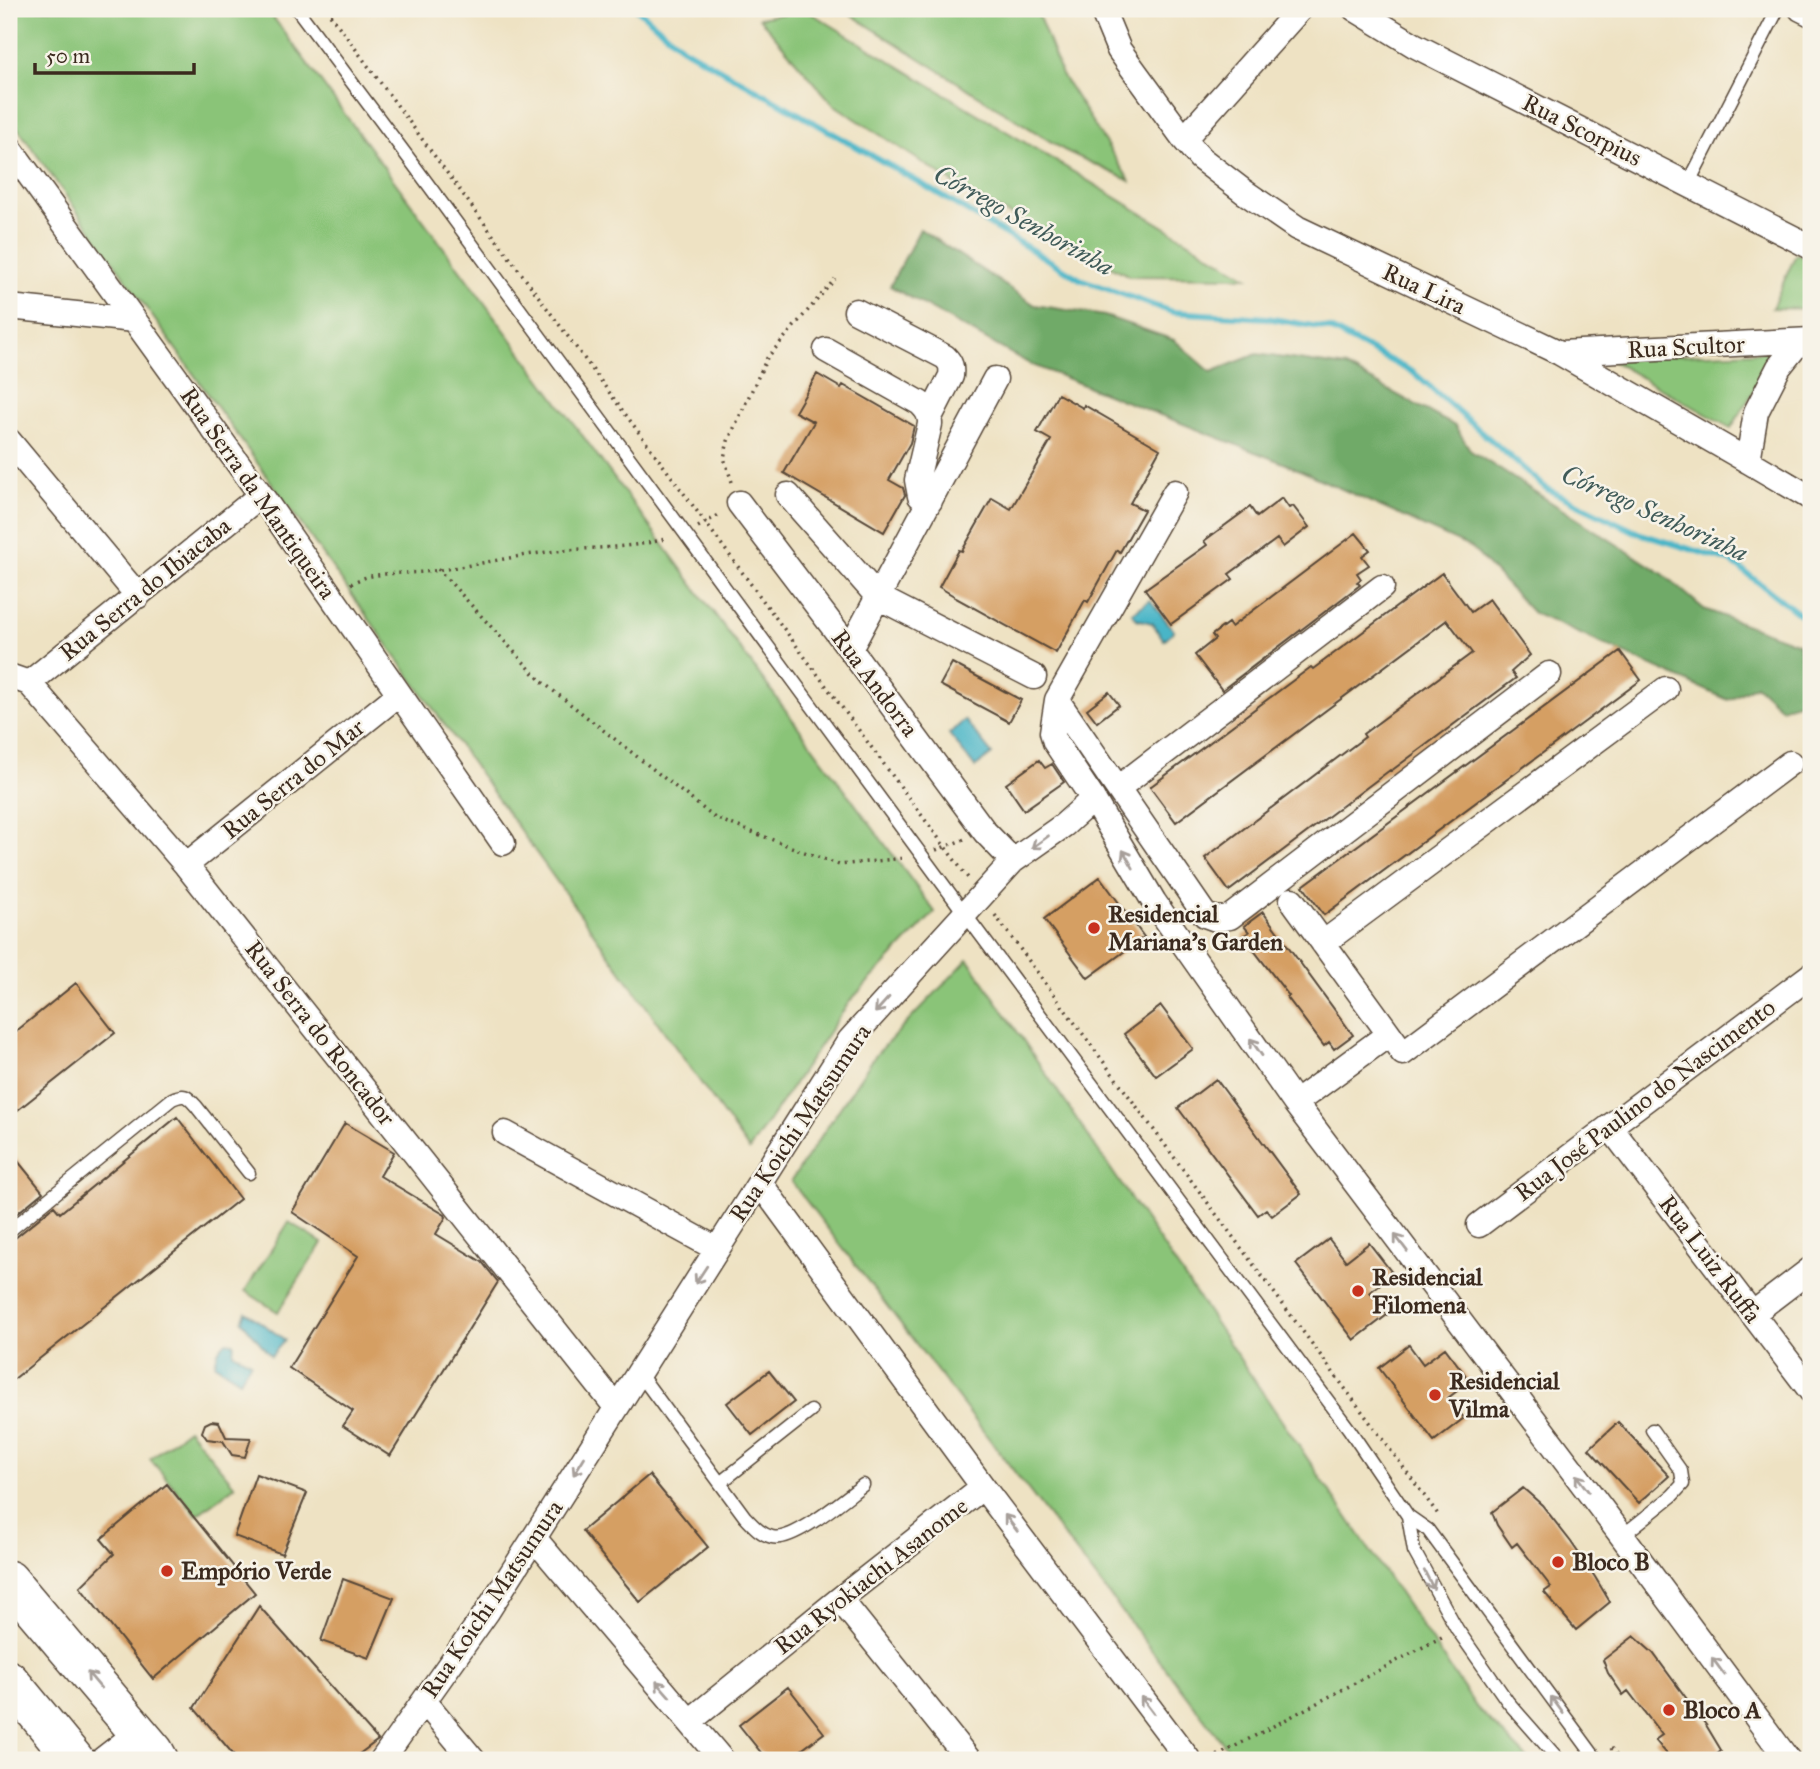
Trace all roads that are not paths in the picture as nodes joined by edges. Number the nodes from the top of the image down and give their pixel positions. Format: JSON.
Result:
{"nodes":[{"id":1,"x":297,"y":9,"type":"edge"},
{"id":2,"x":1102,"y":9,"type":"edge"},
{"id":3,"x":1300,"y":9,"type":"edge"},
{"id":4,"x":1355,"y":9,"type":"edge"},
{"id":5,"x":1778,"y":9,"type":"edge"},
{"id":6,"x":1801,"y":9,"type":"edge"},
{"id":7,"x":1811,"y":14,"type":"edge"},
{"id":8,"x":1184,"y":139,"type":"junction"},
{"id":9,"x":9,"y":147,"type":"edge"},
{"id":10,"x":1688,"y":184,"type":"junction"},
{"id":11,"x":1811,"y":247,"type":"edge"},
{"id":12,"x":9,"y":307,"type":"edge"},
{"id":13,"x":856,"y":311,"type":"dead end"},
{"id":14,"x":134,"y":320,"type":"junction"},
{"id":15,"x":1806,"y":340,"type":"edge"},
{"id":16,"x":826,"y":350,"type":"dead end"},
{"id":17,"x":1560,"y":353,"type":"junction"},
{"id":18,"x":995,"y":379,"type":"dead end"},
{"id":19,"x":930,"y":417,"type":"junction"},
{"id":20,"x":9,"y":441,"type":"edge"},
{"id":21,"x":1748,"y":461,"type":"junction"},
{"id":22,"x":1175,"y":492,"type":"dead end"},
{"id":23,"x":261,"y":495,"type":"junction"},
{"id":24,"x":788,"y":495,"type":"dead end"},
{"id":25,"x":1811,"y":498,"type":"edge"},
{"id":26,"x":930,"y":501,"type":"junction"},
{"id":27,"x":740,"y":503,"type":"road end"},
{"id":28,"x":1382,"y":587,"type":"dead end"},
{"id":29,"x":138,"y":596,"type":"junction"},
{"id":30,"x":878,"y":597,"type":"junction"},
{"id":31,"x":850,"y":649,"type":"junction"},
{"id":32,"x":1549,"y":674,"type":"dead end"},
{"id":33,"x":1034,"y":677,"type":"dead end"},
{"id":34,"x":19,"y":679,"type":"edge"},
{"id":35,"x":1666,"y":689,"type":"dead end"},
{"id":36,"x":399,"y":694,"type":"junction"},
{"id":37,"x":1057,"y":699,"type":"junction"},
{"id":38,"x":1790,"y":763,"type":"dead end"},
{"id":39,"x":1118,"y":788,"type":"junction"},
{"id":40,"x":1093,"y":799,"type":"junction"},
{"id":41,"x":503,"y":843,"type":"dead end"},
{"id":42,"x":1013,"y":861,"type":"junction"},
{"id":43,"x":186,"y":864,"type":"junction"},
{"id":44,"x":1292,"y":900,"type":"dead end"},
{"id":45,"x":965,"y":914,"type":"junction"},
{"id":46,"x":1323,"y":943,"type":"junction"},
{"id":47,"x":1811,"y":975,"type":"edge"},
{"id":48,"x":1389,"y":1034,"type":"junction"},
{"id":49,"x":1295,"y":1102,"type":"junction"},
{"id":50,"x":1610,"y":1127,"type":"junction"},
{"id":51,"x":505,"y":1133,"type":"dead end"},
{"id":52,"x":249,"y":1173,"type":"dead end"},
{"id":53,"x":760,"y":1183,"type":"junction"},
{"id":54,"x":1479,"y":1225,"type":"dead end"},
{"id":55,"x":9,"y":1231,"type":"edge"},
{"id":56,"x":717,"y":1250,"type":"junction"},
{"id":57,"x":1811,"y":1269,"type":"edge"},
{"id":58,"x":1752,"y":1314,"type":"junction"},
{"id":59,"x":639,"y":1373,"type":"junction"},
{"id":60,"x":1811,"y":1391,"type":"edge"},
{"id":61,"x":616,"y":1407,"type":"junction"},
{"id":62,"x":811,"y":1411,"type":"dead end"},
{"id":63,"x":1652,"y":1430,"type":"dead end"},
{"id":64,"x":720,"y":1483,"type":"junction"},
{"id":65,"x":863,"y":1485,"type":"dead end"},
{"id":66,"x":983,"y":1487,"type":"junction"},
{"id":67,"x":1408,"y":1516,"type":"junction"},
{"id":68,"x":1622,"y":1536,"type":"junction"},
{"id":69,"x":534,"y":1538,"type":"junction"},
{"id":70,"x":9,"y":1580,"type":"edge"},
{"id":71,"x":841,"y":1599,"type":"junction"},
{"id":72,"x":9,"y":1680,"type":"edge"},
{"id":73,"x":424,"y":1701,"type":"junction"},
{"id":74,"x":691,"y":1721,"type":"junction"},
{"id":75,"x":148,"y":1746,"type":"edge"},
{"id":76,"x":75,"y":1760,"type":"edge"},
{"id":77,"x":102,"y":1760,"type":"edge"},
{"id":78,"x":382,"y":1760,"type":"edge"},
{"id":79,"x":473,"y":1760,"type":"edge"},
{"id":80,"x":722,"y":1760,"type":"edge"},
{"id":81,"x":969,"y":1760,"type":"edge"},
{"id":82,"x":1188,"y":1760,"type":"edge"},
{"id":83,"x":1559,"y":1760,"type":"edge"},
{"id":84,"x":1597,"y":1760,"type":"edge"},
{"id":85,"x":1788,"y":1760,"type":"edge"}],
"edges":[{"from":1,"to":45,"type":"lane"},
{"from":2,"to":8,"type":"street","name":"Rua Lira"},
{"from":3,"to":8,"type":"street"},
{"from":4,"to":10,"type":"street","name":"Rua Scorpius"},
{"from":5,"to":10,"type":"lane"},
{"from":6,"to":7,"type":"street"},
{"from":8,"to":17,"type":"street","name":"Rua Lira"},
{"from":9,"to":14,"type":"street","name":"Rua Serra da Mantiqueira"},
{"from":10,"to":11,"type":"street","name":"Rua Scorpius"},
{"from":12,"to":14,"type":"street"},
{"from":13,"to":19,"type":"street"},
{"from":14,"to":23,"type":"street","name":"Rua Serra da Mantiqueira"},
{"from":15,"to":17,"type":"street","name":"Rua Scultor"},
{"from":15,"to":21,"type":"street"},
{"from":16,"to":19,"type":"street"},
{"from":17,"to":21,"type":"street","name":"Rua Lira"},
{"from":18,"to":26,"type":"street"},
{"from":19,"to":26,"type":"street"},
{"from":20,"to":29,"type":"street"},
{"from":21,"to":25,"type":"street","name":"Rua Lira"},
{"from":22,"to":37,"type":"street"},
{"from":23,"to":29,"type":"street","name":"Rua Serra do Ibiacaba"},
{"from":23,"to":36,"type":"street","name":"Rua Serra da Mantiqueira"},
{"from":24,"to":30,"type":"street"},
{"from":26,"to":30,"type":"street"},
{"from":27,"to":31,"type":"street","name":"Rua Andorra"},
{"from":28,"to":39,"type":"street"},
{"from":29,"to":34,"type":"street","name":"Rua Serra do Ibiacaba"},
{"from":30,"to":31,"type":"street"},
{"from":30,"to":33,"type":"street"},
{"from":31,"to":42,"type":"street","name":"Rua Andorra"},
{"from":32,"to":39,"type":"street"},
{"from":34,"to":43,"type":"street","name":"Rua Serra do Roncador"},
{"from":35,"to":46,"type":"street"},
{"from":36,"to":41,"type":"street","name":"Rua Serra da Mantiqueira"},
{"from":36,"to":43,"type":"street","name":"Rua Serra do Mar"},
{"from":37,"to":39,"type":"street"},
{"from":37,"to":40,"type":"street"},
{"from":38,"to":48,"type":"street"},
{"from":40,"to":42,"type":"street","name":"Rua Koichi Matsumura","one_way":true},
{"from":49,"to":40,"type":"street","one_way":true},
{"from":42,"to":45,"type":"street","name":"Rua Koichi Matsumura"},
{"from":43,"to":61,"type":"street","name":"Rua Serra do Roncador"},
{"from":44,"to":46,"type":"street"},
{"from":45,"to":53,"type":"street","name":"Rua Koichi Matsumura","one_way":true},
{"from":45,"to":67,"type":"lane"},
{"from":46,"to":48,"type":"street"},
{"from":47,"to":50,"type":"street","name":"Rua José Paulino do Nascimento"},
{"from":48,"to":49,"type":"street"},
{"from":68,"to":49,"type":"street","one_way":true},
{"from":50,"to":54,"type":"street","name":"Rua José Paulino do Nascimento"},
{"from":50,"to":58,"type":"street","name":"Rua Luiz Ruffa"},
{"from":51,"to":56,"type":"street"},
{"from":52,"to":55,"type":"lane"},
{"from":53,"to":56,"type":"street","name":"Rua Koichi Matsumura"},
{"from":53,"to":66,"type":"street"},
{"from":56,"to":59,"type":"street","name":"Rua Koichi Matsumura","one_way":true},
{"from":57,"to":58,"type":"street"},
{"from":58,"to":60,"type":"street","name":"Rua Luiz Ruffa"},
{"from":59,"to":61,"type":"street","name":"Rua Koichi Matsumura"},
{"from":59,"to":64,"type":"lane"},
{"from":61,"to":69,"type":"street","name":"Rua Koichi Matsumura","one_way":true},
{"from":62,"to":64,"type":"lane"},
{"from":63,"to":68,"type":"lane"},
{"from":64,"to":65,"type":"lane"},
{"from":66,"to":71,"type":"street","name":"Rua Ryokiachi Asanome"},
{"from":82,"to":66,"type":"street","name":"Rua Ryokiachi Asanome","one_way":true},
{"from":67,"to":83,"type":"lane","one_way":true},
{"from":84,"to":67,"type":"lane","one_way":true},
{"from":85,"to":68,"type":"street","one_way":true},
{"from":69,"to":73,"type":"street","name":"Rua Koichi Matsumura"},
{"from":74,"to":69,"type":"street","one_way":true},
{"from":75,"to":70,"type":"main road","one_way":true},
{"from":71,"to":74,"type":"street","name":"Rua Ryokiachi Asanome"},
{"from":71,"to":81,"type":"street"},
{"from":72,"to":76,"type":"main road"},
{"from":73,"to":78,"type":"street","name":"Rua Koichi Matsumura"},
{"from":73,"to":79,"type":"street"},
{"from":74,"to":80,"type":"street"},
{"from":75,"to":77,"type":"street"}]}
